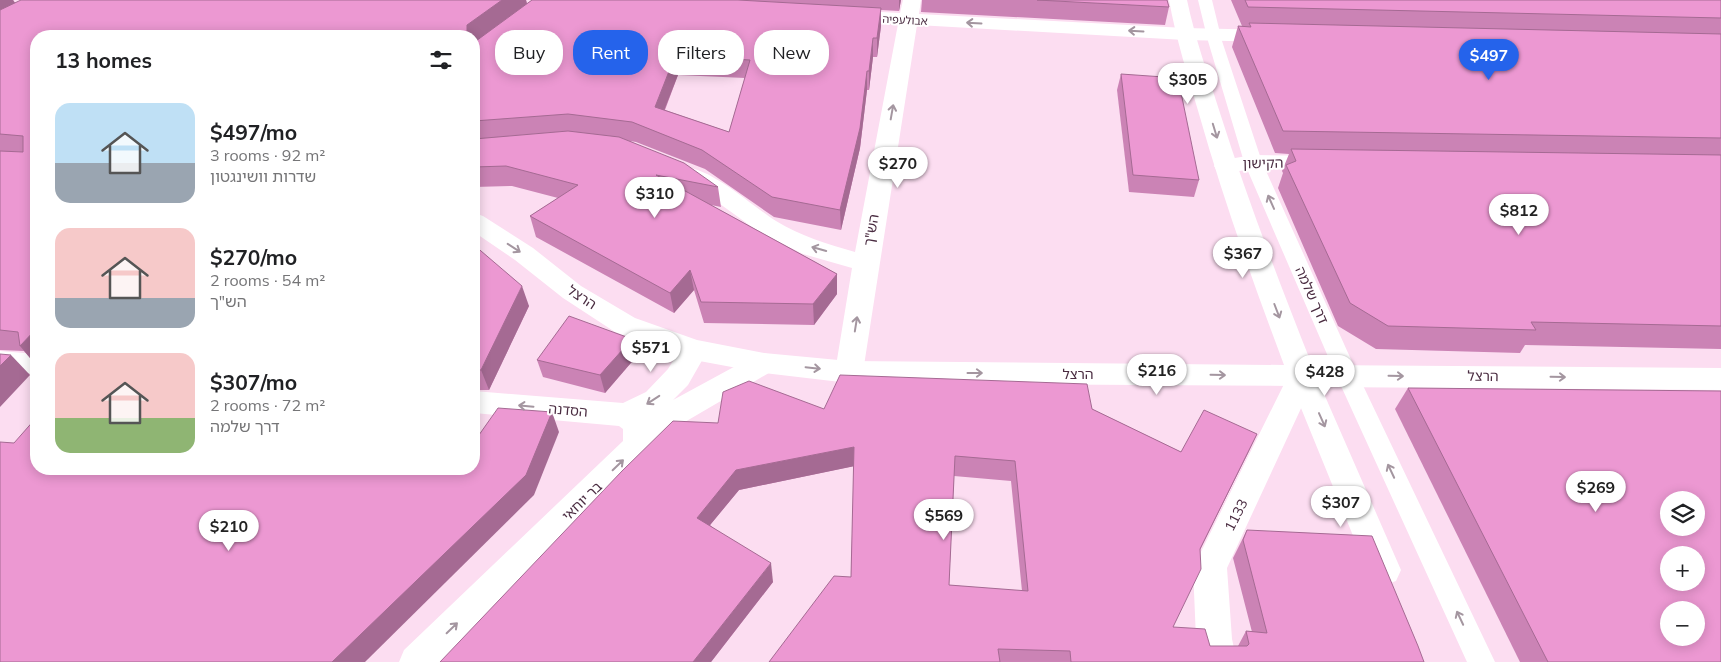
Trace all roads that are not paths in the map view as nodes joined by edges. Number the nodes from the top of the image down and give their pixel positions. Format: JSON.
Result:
{"nodes":[{"id":1,"x":1178,"y":0,"type":"edge"},
{"id":2,"x":1205,"y":0,"type":"edge"},
{"id":3,"x":910,"y":10,"type":"edge"},
{"id":4,"x":830,"y":16,"type":"edge"},
{"id":5,"x":1185,"y":34,"type":"junction"},
{"id":6,"x":1214,"y":35,"type":"junction"},
{"id":7,"x":1293,"y":36,"type":"edge"},
{"id":8,"x":1253,"y":162,"type":"junction"},
{"id":9,"x":1342,"y":163,"type":"edge"},
{"id":10,"x":670,"y":166,"type":"edge"},
{"id":11,"x":1226,"y":166,"type":"junction"},
{"id":12,"x":480,"y":225,"type":"edge"},
{"id":13,"x":866,"y":263,"type":"junction"},
{"id":14,"x":694,"y":350,"type":"junction"},
{"id":15,"x":0,"y":361,"type":"edge"},
{"id":16,"x":764,"y":363,"type":"junction"},
{"id":17,"x":30,"y":364,"type":"edge"},
{"id":18,"x":849,"y":372,"type":"junction"},
{"id":19,"x":1347,"y":375,"type":"junction"},
{"id":20,"x":1302,"y":376,"type":"junction"},
{"id":21,"x":1721,"y":379,"type":"edge"},
{"id":22,"x":480,"y":402,"type":"edge"},
{"id":23,"x":626,"y":414,"type":"junction"},
{"id":24,"x":639,"y":444,"type":"junction"},
{"id":25,"x":1396,"y":600,"type":"edge"},
{"id":26,"x":417,"y":662,"type":"edge"},
{"id":27,"x":1219,"y":662,"type":"edge"},
{"id":28,"x":1481,"y":662,"type":"edge"}],
"edges":[{"from":1,"to":5,"type":"street"},
{"from":2,"to":6,"type":"lane","name":"דרך שלמה"},
{"from":3,"to":4,"type":"street","name":"אבולעפיה"},
{"from":5,"to":3,"type":"street","name":"אבולעפיה","one_way":true},
{"from":13,"to":3,"type":"street","name":"הש\"ך","one_way":true},
{"from":5,"to":6,"type":"street","name":"אבולעפיה"},
{"from":5,"to":11,"type":"street","one_way":true},
{"from":6,"to":7,"type":"street","name":"אבולעפיה"},
{"from":6,"to":8,"type":"lane","name":"דרך שלמה"},
{"from":8,"to":9,"type":"street","name":"הקישון"},
{"from":8,"to":11,"type":"street","name":"הקישון"},
{"from":19,"to":8,"type":"lane","name":"דרך שלמה","one_way":true},
{"from":13,"to":10,"type":"street","one_way":true},
{"from":11,"to":20,"type":"street","one_way":true},
{"from":12,"to":14,"type":"street","name":"הרצל","one_way":true},
{"from":18,"to":13,"type":"street","name":"הש\"ך","one_way":true},
{"from":14,"to":16,"type":"street","name":"הרצל"},
{"from":14,"to":23,"type":"street","one_way":true},
{"from":15,"to":17,"type":"street"},
{"from":16,"to":18,"type":"street","name":"הרצל","one_way":true},
{"from":16,"to":24,"type":"street","name":"בר יוחאי"},
{"from":18,"to":20,"type":"street","name":"הרצל","one_way":true},
{"from":19,"to":20,"type":"street","name":"הרצל"},
{"from":19,"to":21,"type":"street","name":"הרצל","one_way":true},
{"from":28,"to":19,"type":"lane","name":"דרך שלמה","one_way":true},
{"from":20,"to":25,"type":"street","one_way":true},
{"from":20,"to":27,"type":"street","name":"1133"},
{"from":23,"to":22,"type":"street","name":"הסדנה","one_way":true},
{"from":23,"to":24,"type":"street"},
{"from":26,"to":24,"type":"street","name":"בר יוחאי","one_way":true}]}
